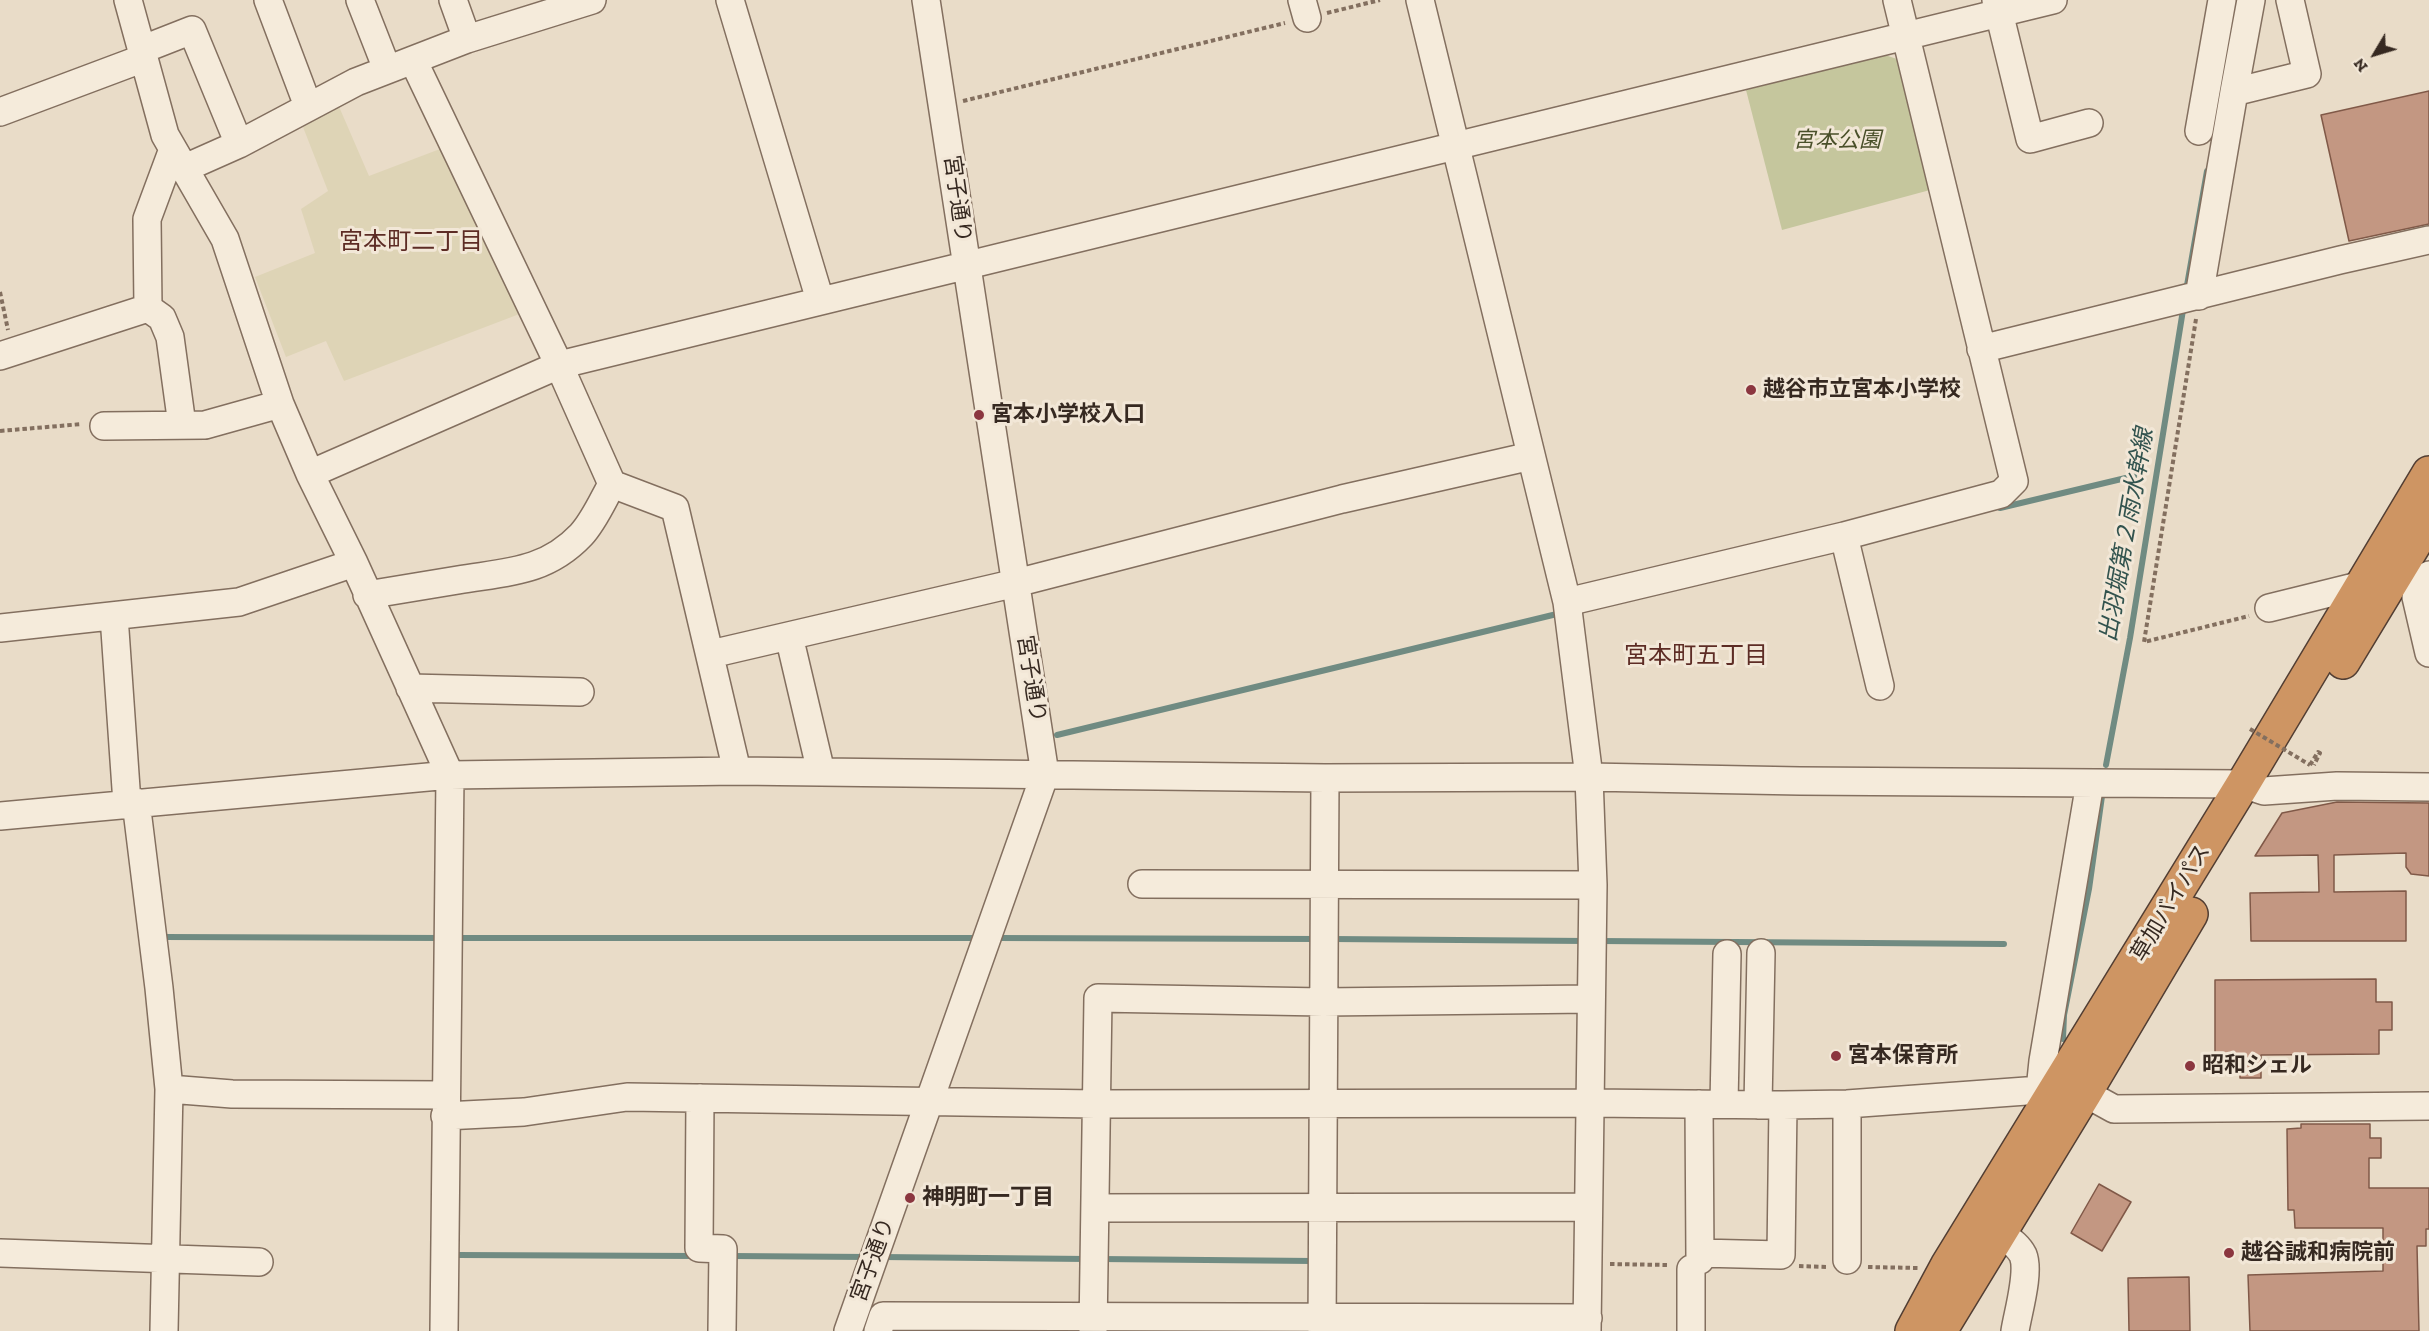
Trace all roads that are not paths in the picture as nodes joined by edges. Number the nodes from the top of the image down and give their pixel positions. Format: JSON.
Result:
{"nodes":[{"id":1,"x":128,"y":0,"type":"edge"},
{"id":2,"x":268,"y":0,"type":"edge"},
{"id":3,"x":360,"y":0,"type":"edge"},
{"id":4,"x":453,"y":0,"type":"edge"},
{"id":5,"x":592,"y":0,"type":"edge"},
{"id":6,"x":729,"y":0,"type":"edge"},
{"id":7,"x":927,"y":0,"type":"edge"},
{"id":8,"x":1420,"y":0,"type":"edge"},
{"id":9,"x":1897,"y":0,"type":"edge"},
{"id":10,"x":2053,"y":0,"type":"edge"},
{"id":11,"x":2222,"y":0,"type":"edge"},
{"id":12,"x":2251,"y":0,"type":"edge"},
{"id":13,"x":2290,"y":0,"type":"edge"},
{"id":14,"x":1997,"y":7,"type":"edge"},
{"id":15,"x":1905,"y":36,"type":"junction"},
{"id":16,"x":467,"y":39,"type":"junction"},
{"id":17,"x":142,"y":54,"type":"junction"},
{"id":18,"x":412,"y":60,"type":"junction"},
{"id":19,"x":387,"y":69,"type":"junction"},
{"id":20,"x":2234,"y":92,"type":"junction"},
{"id":21,"x":308,"y":106,"type":"junction"},
{"id":22,"x":0,"y":112,"type":"edge"},
{"id":23,"x":2089,"y":123,"type":"dead end"},
{"id":24,"x":2199,"y":132,"type":"dead end"},
{"id":25,"x":239,"y":144,"type":"junction"},
{"id":26,"x":1455,"y":145,"type":"junction"},
{"id":27,"x":179,"y":159,"type":"junction"},
{"id":28,"x":2429,"y":240,"type":"edge"},
{"id":29,"x":966,"y":264,"type":"junction"},
{"id":30,"x":2199,"y":296,"type":"junction"},
{"id":31,"x":819,"y":300,"type":"junction"},
{"id":32,"x":148,"y":308,"type":"junction"},
{"id":33,"x":1981,"y":349,"type":"junction"},
{"id":34,"x":6,"y":354,"type":"edge"},
{"id":35,"x":559,"y":365,"type":"junction"},
{"id":36,"x":280,"y":404,"type":"junction"},
{"id":37,"x":183,"y":425,"type":"junction"},
{"id":38,"x":104,"y":426,"type":"road end"},
{"id":39,"x":1531,"y":456,"type":"junction"},
{"id":40,"x":2429,"y":473,"type":"edge"},
{"id":41,"x":310,"y":474,"type":"junction"},
{"id":42,"x":612,"y":484,"type":"junction"},
{"id":43,"x":2429,"y":520,"type":"edge"},
{"id":44,"x":1844,"y":536,"type":"junction"},
{"id":45,"x":354,"y":563,"type":"junction"},
{"id":46,"x":2422,"y":567,"type":"edge"},
{"id":47,"x":1016,"y":583,"type":"junction"},
{"id":48,"x":2362,"y":585,"type":"junction"},
{"id":49,"x":367,"y":595,"type":"junction"},
{"id":50,"x":1568,"y":602,"type":"junction"},
{"id":51,"x":2269,"y":608,"type":"road end"},
{"id":52,"x":114,"y":616,"type":"junction"},
{"id":53,"x":0,"y":628,"type":"edge"},
{"id":54,"x":789,"y":636,"type":"junction"},
{"id":55,"x":2429,"y":653,"type":"edge"},
{"id":56,"x":711,"y":654,"type":"junction"},
{"id":57,"x":1881,"y":686,"type":"dead end"},
{"id":58,"x":410,"y":688,"type":"junction"},
{"id":59,"x":580,"y":692,"type":"dead end"},
{"id":60,"x":737,"y":771,"type":"junction"},
{"id":61,"x":821,"y":772,"type":"junction"},
{"id":62,"x":1045,"y":774,"type":"junction"},
{"id":63,"x":450,"y":775,"type":"junction"},
{"id":64,"x":1589,"y":777,"type":"junction"},
{"id":65,"x":1325,"y":778,"type":"junction"},
{"id":66,"x":2090,"y":783,"type":"junction"},
{"id":67,"x":2254,"y":787,"type":"junction"},
{"id":68,"x":2429,"y":787,"type":"edge"},
{"id":69,"x":132,"y":803,"type":"junction"},
{"id":70,"x":0,"y":816,"type":"edge"},
{"id":71,"x":1142,"y":884,"type":"dead end"},
{"id":72,"x":1325,"y":885,"type":"junction"},
{"id":73,"x":1593,"y":885,"type":"junction"},
{"id":74,"x":1761,"y":953,"type":"dead end"},
{"id":75,"x":1727,"y":954,"type":"dead end"},
{"id":76,"x":1590,"y":999,"type":"junction"},
{"id":77,"x":1323,"y":1002,"type":"junction"},
{"id":78,"x":169,"y":1089,"type":"junction"},
{"id":79,"x":2046,"y":1094,"type":"junction"},
{"id":80,"x":2085,"y":1094,"type":"junction"},
{"id":81,"x":700,"y":1098,"type":"junction"},
{"id":82,"x":931,"y":1101,"type":"junction"},
{"id":83,"x":1590,"y":1103,"type":"junction"},
{"id":84,"x":1096,"y":1104,"type":"junction"},
{"id":85,"x":1322,"y":1104,"type":"junction"},
{"id":86,"x":1712,"y":1104,"type":"junction"},
{"id":87,"x":1847,"y":1104,"type":"junction"},
{"id":88,"x":1771,"y":1105,"type":"junction"},
{"id":89,"x":445,"y":1106,"type":"junction"},
{"id":90,"x":2429,"y":1107,"type":"edge"},
{"id":91,"x":1588,"y":1207,"type":"junction"},
{"id":92,"x":1095,"y":1208,"type":"junction"},
{"id":93,"x":1322,"y":1209,"type":"junction"},
{"id":94,"x":1999,"y":1232,"type":"junction"},
{"id":95,"x":0,"y":1253,"type":"edge"},
{"id":96,"x":165,"y":1260,"type":"junction"},
{"id":97,"x":1847,"y":1260,"type":"dead end"},
{"id":98,"x":1697,"y":1261,"type":"junction"},
{"id":99,"x":259,"y":1262,"type":"dead end"},
{"id":100,"x":1093,"y":1324,"type":"edge"},
{"id":101,"x":1322,"y":1324,"type":"edge"},
{"id":102,"x":1588,"y":1325,"type":"edge"},
{"id":103,"x":164,"y":1331,"type":"edge"},
{"id":104,"x":444,"y":1331,"type":"edge"},
{"id":105,"x":723,"y":1331,"type":"edge"},
{"id":106,"x":848,"y":1331,"type":"edge"},
{"id":107,"x":878,"y":1331,"type":"edge"},
{"id":108,"x":1691,"y":1331,"type":"edge"},
{"id":109,"x":1912,"y":1331,"type":"edge"},
{"id":110,"x":1940,"y":1331,"type":"edge"},
{"id":111,"x":2015,"y":1331,"type":"edge"}],
"edges":[{"from":1,"to":17,"type":"street"},
{"from":2,"to":21,"type":"street"},
{"from":3,"to":19,"type":"street"},
{"from":4,"to":16,"type":"street"},
{"from":5,"to":16,"type":"street"},
{"from":6,"to":31,"type":"street"},
{"from":7,"to":29,"type":"street","name":"宮子通り"},
{"from":8,"to":26,"type":"street"},
{"from":9,"to":15,"type":"street"},
{"from":10,"to":14,"type":"street"},
{"from":11,"to":24,"type":"street"},
{"from":12,"to":20,"type":"street"},
{"from":13,"to":20,"type":"street"},
{"from":14,"to":15,"type":"street"},
{"from":14,"to":23,"type":"street"},
{"from":15,"to":26,"type":"street"},
{"from":15,"to":33,"type":"street"},
{"from":16,"to":18,"type":"street"},
{"from":17,"to":22,"type":"street"},
{"from":17,"to":25,"type":"street"},
{"from":17,"to":27,"type":"street"},
{"from":18,"to":19,"type":"street"},
{"from":18,"to":35,"type":"street"},
{"from":19,"to":21,"type":"street"},
{"from":20,"to":30,"type":"street"},
{"from":21,"to":25,"type":"street"},
{"from":25,"to":27,"type":"street"},
{"from":26,"to":29,"type":"street"},
{"from":26,"to":39,"type":"street"},
{"from":27,"to":32,"type":"street"},
{"from":27,"to":36,"type":"street"},
{"from":28,"to":30,"type":"street"},
{"from":29,"to":31,"type":"street"},
{"from":29,"to":47,"type":"street","name":"宮子通り"},
{"from":30,"to":33,"type":"street"},
{"from":31,"to":35,"type":"street"},
{"from":32,"to":34,"type":"street"},
{"from":32,"to":37,"type":"street"},
{"from":33,"to":44,"type":"street"},
{"from":35,"to":41,"type":"street"},
{"from":35,"to":42,"type":"street"},
{"from":36,"to":37,"type":"street"},
{"from":36,"to":41,"type":"street"},
{"from":37,"to":38,"type":"street"},
{"from":39,"to":47,"type":"street"},
{"from":39,"to":50,"type":"street"},
{"from":40,"to":48,"type":"highway","name":"草加バイパス"},
{"from":41,"to":45,"type":"street"},
{"from":42,"to":49,"type":"street"},
{"from":42,"to":56,"type":"street"},
{"from":43,"to":46,"type":"highway","name":"草加バイパス"},
{"from":44,"to":50,"type":"street"},
{"from":44,"to":57,"type":"street"},
{"from":45,"to":49,"type":"street"},
{"from":45,"to":52,"type":"street"},
{"from":46,"to":55,"type":"street"},
{"from":46,"to":67,"type":"highway","name":"草加バイパス"},
{"from":47,"to":54,"type":"street"},
{"from":47,"to":62,"type":"street","name":"宮子通り"},
{"from":48,"to":51,"type":"street"},
{"from":48,"to":67,"type":"highway","name":"草加バイパス"},
{"from":49,"to":58,"type":"street"},
{"from":50,"to":64,"type":"street"},
{"from":52,"to":53,"type":"street"},
{"from":52,"to":69,"type":"street"},
{"from":54,"to":56,"type":"street"},
{"from":54,"to":61,"type":"street"},
{"from":56,"to":60,"type":"street"},
{"from":58,"to":59,"type":"street"},
{"from":58,"to":63,"type":"street"},
{"from":60,"to":61,"type":"street"},
{"from":60,"to":63,"type":"street"},
{"from":61,"to":62,"type":"street"},
{"from":62,"to":65,"type":"street"},
{"from":62,"to":82,"type":"street","name":"宮子通り"},
{"from":63,"to":69,"type":"street"},
{"from":63,"to":89,"type":"street"},
{"from":64,"to":65,"type":"street"},
{"from":64,"to":66,"type":"street"},
{"from":64,"to":73,"type":"street"},
{"from":65,"to":72,"type":"street"},
{"from":66,"to":67,"type":"street"},
{"from":66,"to":79,"type":"street"},
{"from":67,"to":68,"type":"street"},
{"from":67,"to":79,"type":"highway","name":"草加バイパス"},
{"from":67,"to":80,"type":"highway","name":"草加バイパス"},
{"from":69,"to":70,"type":"street"},
{"from":69,"to":78,"type":"street"},
{"from":71,"to":72,"type":"street"},
{"from":72,"to":73,"type":"street"},
{"from":72,"to":77,"type":"street"},
{"from":73,"to":76,"type":"street"},
{"from":74,"to":88,"type":"street"},
{"from":75,"to":86,"type":"street"},
{"from":76,"to":77,"type":"street"},
{"from":76,"to":83,"type":"street"},
{"from":77,"to":84,"type":"street"},
{"from":77,"to":85,"type":"street"},
{"from":78,"to":89,"type":"street"},
{"from":78,"to":96,"type":"street"},
{"from":79,"to":87,"type":"street"},
{"from":79,"to":109,"type":"highway","name":"草加バイパス"},
{"from":80,"to":90,"type":"street"},
{"from":80,"to":94,"type":"highway","name":"草加バイパス"},
{"from":81,"to":82,"type":"street"},
{"from":81,"to":89,"type":"street"},
{"from":81,"to":105,"type":"street"},
{"from":82,"to":84,"type":"street"},
{"from":82,"to":106,"type":"street","name":"宮子通り"},
{"from":83,"to":85,"type":"street"},
{"from":83,"to":86,"type":"street"},
{"from":83,"to":91,"type":"street"},
{"from":84,"to":85,"type":"street"},
{"from":84,"to":92,"type":"street"},
{"from":85,"to":93,"type":"street"},
{"from":86,"to":88,"type":"street"},
{"from":86,"to":98,"type":"street"},
{"from":87,"to":88,"type":"street"},
{"from":87,"to":97,"type":"street"},
{"from":88,"to":98,"type":"street"},
{"from":89,"to":104,"type":"street"},
{"from":91,"to":93,"type":"street"},
{"from":91,"to":102,"type":"street"},
{"from":92,"to":93,"type":"street"},
{"from":92,"to":100,"type":"street"},
{"from":93,"to":101,"type":"street"},
{"from":94,"to":110,"type":"highway","name":"草加バイパス"},
{"from":94,"to":111,"type":"street"},
{"from":95,"to":96,"type":"street"},
{"from":96,"to":99,"type":"street"},
{"from":96,"to":103,"type":"street"},
{"from":98,"to":108,"type":"street"},
{"from":100,"to":101,"type":"street"},
{"from":100,"to":107,"type":"street"},
{"from":101,"to":102,"type":"street"}]}
